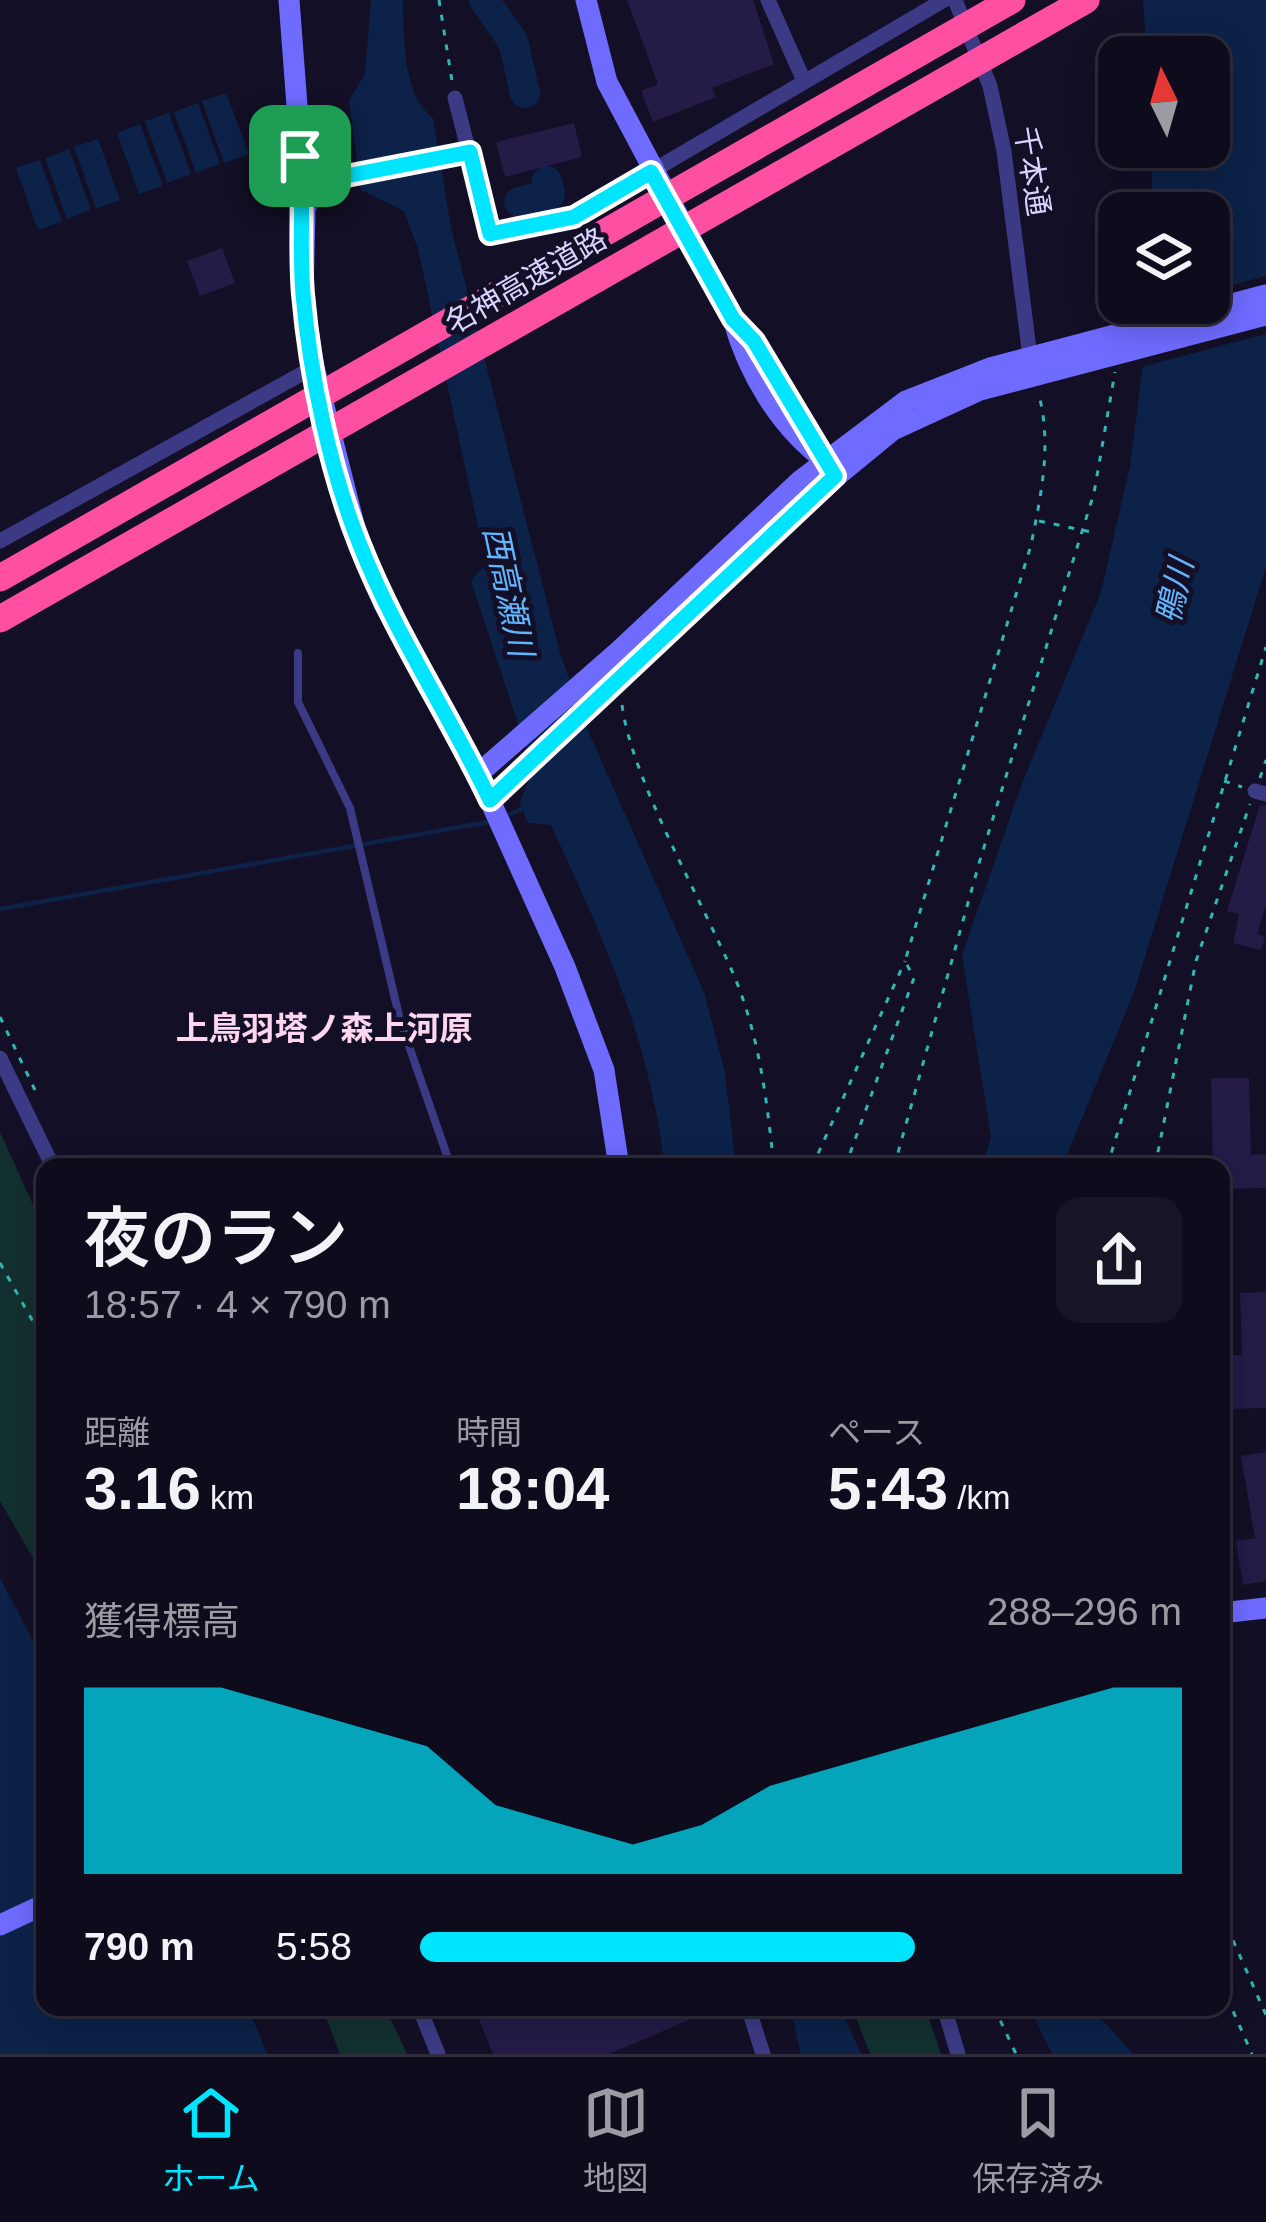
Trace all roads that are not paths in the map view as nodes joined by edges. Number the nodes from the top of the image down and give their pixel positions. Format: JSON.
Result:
{"nodes":[{"id":1,"x":289,"y":0,"type":"edge"},
{"id":2,"x":586,"y":0,"type":"edge"},
{"id":3,"x":768,"y":0,"type":"edge"},
{"id":4,"x":944,"y":0,"type":"edge"},
{"id":5,"x":955,"y":0,"type":"edge"},
{"id":6,"x":1012,"y":0,"type":"edge"},
{"id":7,"x":1086,"y":0,"type":"edge"},
{"id":8,"x":804,"y":81,"type":"junction"},
{"id":9,"x":455,"y":98,"type":"road end"},
{"id":10,"x":470,"y":152,"type":"junction"},
{"id":11,"x":300,"y":156,"type":"junction"},
{"id":12,"x":651,"y":172,"type":"junction"},
{"id":13,"x":336,"y":178,"type":"junction"},
{"id":14,"x":305,"y":211,"type":"junction"},
{"id":15,"x":1266,"y":295,"type":"edge"},
{"id":16,"x":1266,"y":315,"type":"edge"},
{"id":17,"x":1030,"y":357,"type":"junction"},
{"id":18,"x":1059,"y":359,"type":"junction"},
{"id":19,"x":314,"y":367,"type":"junction"},
{"id":20,"x":830,"y":468,"type":"junction"},
{"id":21,"x":0,"y":541,"type":"edge"},
{"id":22,"x":0,"y":578,"type":"edge"},
{"id":23,"x":0,"y":619,"type":"edge"},
{"id":24,"x":298,"y":653,"type":"dead end"},
{"id":25,"x":624,"y":666,"type":"junction"},
{"id":26,"x":478,"y":774,"type":"junction"},
{"id":27,"x":490,"y":800,"type":"junction"},
{"id":28,"x":0,"y":1058,"type":"edge"},
{"id":29,"x":49,"y":1158,"type":"edge"},
{"id":30,"x":448,"y":1158,"type":"edge"},
{"id":31,"x":617,"y":1158,"type":"edge"},
{"id":32,"x":1266,"y":1608,"type":"edge"},
{"id":33,"x":1230,"y":1612,"type":"edge"},
{"id":34,"x":36,"y":1908,"type":"edge"},
{"id":35,"x":0,"y":1925,"type":"edge"},
{"id":36,"x":423,"y":2016,"type":"edge"},
{"id":37,"x":751,"y":2016,"type":"edge"},
{"id":38,"x":947,"y":2016,"type":"edge"},
{"id":39,"x":438,"y":2054,"type":"edge"},
{"id":40,"x":763,"y":2054,"type":"edge"},
{"id":41,"x":958,"y":2054,"type":"edge"}],
"edges":[{"from":1,"to":11,"type":"street"},
{"from":2,"to":12,"type":"street"},
{"from":3,"to":8,"type":"street"},
{"from":4,"to":8,"type":"street"},
{"from":5,"to":17,"type":"street","name":"千本通"},
{"from":6,"to":22,"type":"highway","name":"名神高速道路"},
{"from":7,"to":23,"type":"highway","name":"名神高速道路"},
{"from":8,"to":12,"type":"street"},
{"from":9,"to":10,"type":"street"},
{"from":10,"to":12,"type":"street"},
{"from":10,"to":13,"type":"street"},
{"from":11,"to":13,"type":"street"},
{"from":11,"to":14,"type":"street"},
{"from":12,"to":20,"type":"street"},
{"from":13,"to":14,"type":"street"},
{"from":14,"to":19,"type":"street"},
{"from":15,"to":18,"type":"street"},
{"from":16,"to":18,"type":"street"},
{"from":17,"to":18,"type":"street"},
{"from":17,"to":20,"type":"street"},
{"from":18,"to":20,"type":"street"},
{"from":19,"to":21,"type":"street"},
{"from":19,"to":26,"type":"street"},
{"from":20,"to":25,"type":"street"},
{"from":24,"to":30,"type":"lane"},
{"from":25,"to":26,"type":"street"},
{"from":25,"to":27,"type":"street"},
{"from":26,"to":27,"type":"street"},
{"from":27,"to":31,"type":"street"},
{"from":28,"to":29,"type":"street"},
{"from":32,"to":33,"type":"street"},
{"from":34,"to":35,"type":"street"},
{"from":36,"to":39,"type":"street"},
{"from":37,"to":40,"type":"street"},
{"from":38,"to":41,"type":"street"}]}
